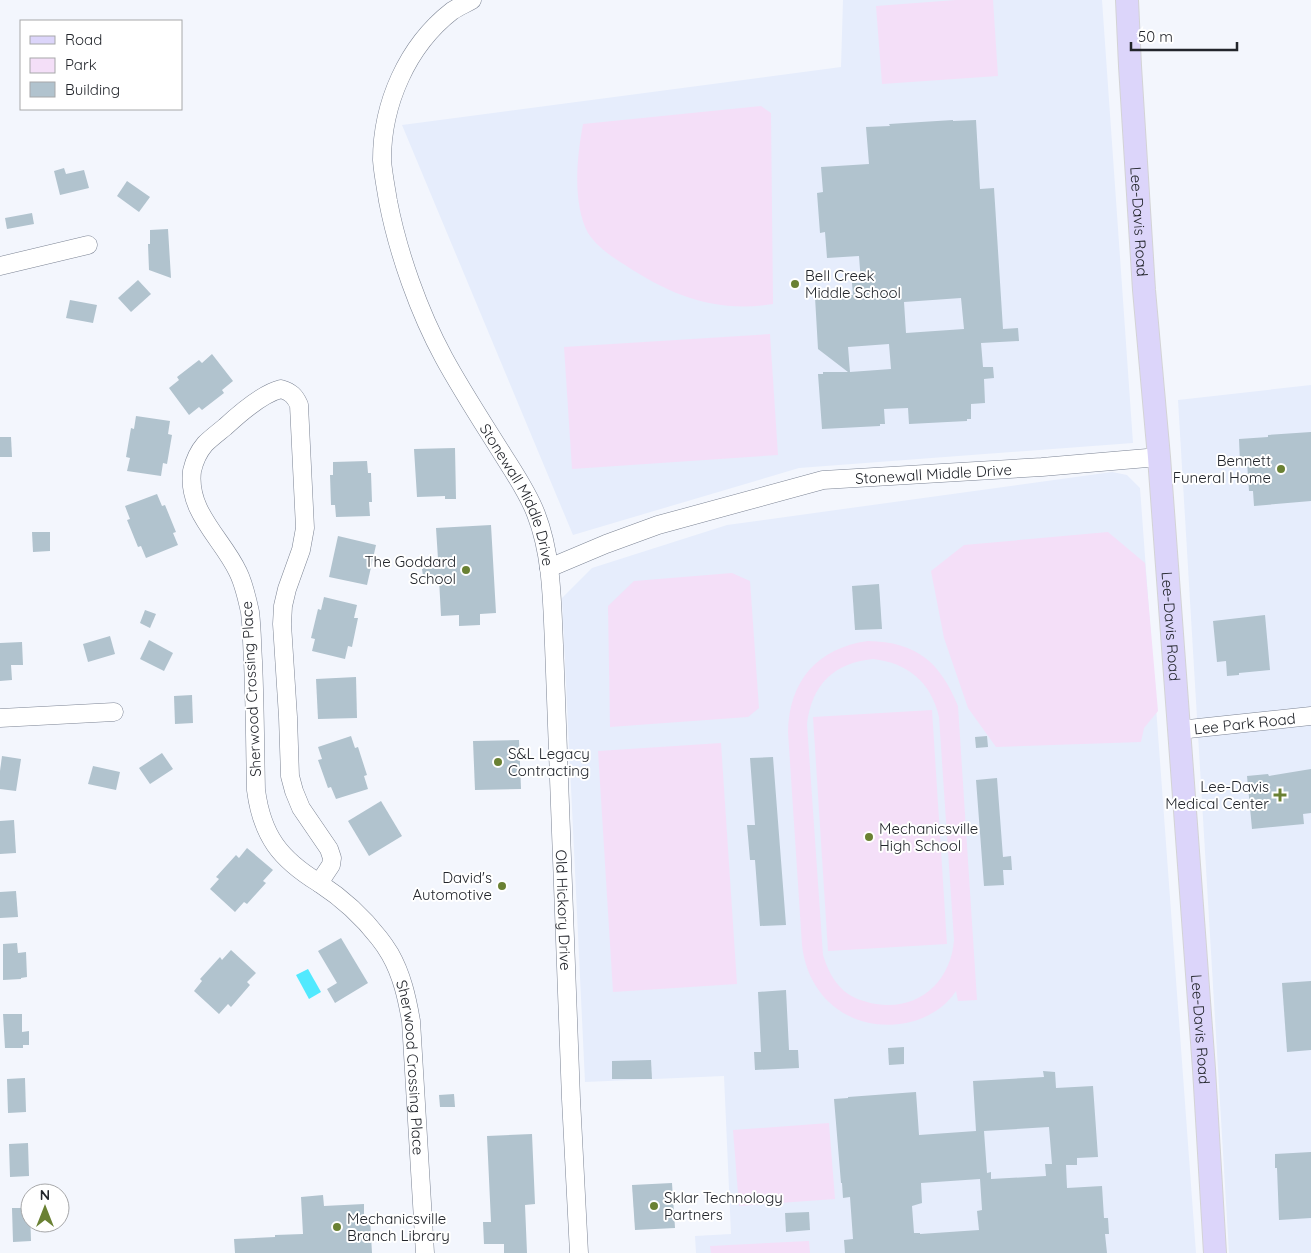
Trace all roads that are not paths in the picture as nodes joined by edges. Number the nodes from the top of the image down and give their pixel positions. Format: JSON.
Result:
{"nodes":[{"id":1,"x":472,"y":0,"type":"edge"},
{"id":2,"x":1127,"y":0,"type":"edge"},
{"id":3,"x":88,"y":245,"type":"dead end"},
{"id":4,"x":0,"y":266,"type":"edge"},
{"id":5,"x":1159,"y":457,"type":"junction"},
{"id":6,"x":549,"y":568,"type":"junction"},
{"id":7,"x":114,"y":712,"type":"dead end"},
{"id":8,"x":1311,"y":716,"type":"edge"},
{"id":9,"x":0,"y":718,"type":"edge"},
{"id":10,"x":1178,"y":730,"type":"junction"},
{"id":11,"x":319,"y":883,"type":"junction"},
{"id":12,"x":425,"y":1253,"type":"edge"},
{"id":13,"x":579,"y":1253,"type":"edge"},
{"id":14,"x":1215,"y":1253,"type":"edge"}],
"edges":[{"from":1,"to":6,"type":"street","name":"Stonewall Middle Drive"},
{"from":2,"to":5,"type":"main road","name":"Lee-Davis Road"},
{"from":3,"to":4,"type":"street"},
{"from":5,"to":6,"type":"street","name":"Stonewall Middle Drive"},
{"from":5,"to":10,"type":"main road","name":"Lee-Davis Road"},
{"from":6,"to":13,"type":"street","name":"Old Hickory Drive"},
{"from":7,"to":9,"type":"street"},
{"from":8,"to":10,"type":"street","name":"Lee Park Road"},
{"from":10,"to":14,"type":"main road","name":"Lee-Davis Road"},
{"from":11,"to":11,"type":"street","name":"Sherwood Crossing Place"},
{"from":11,"to":12,"type":"street","name":"Sherwood Crossing Place"}]}
